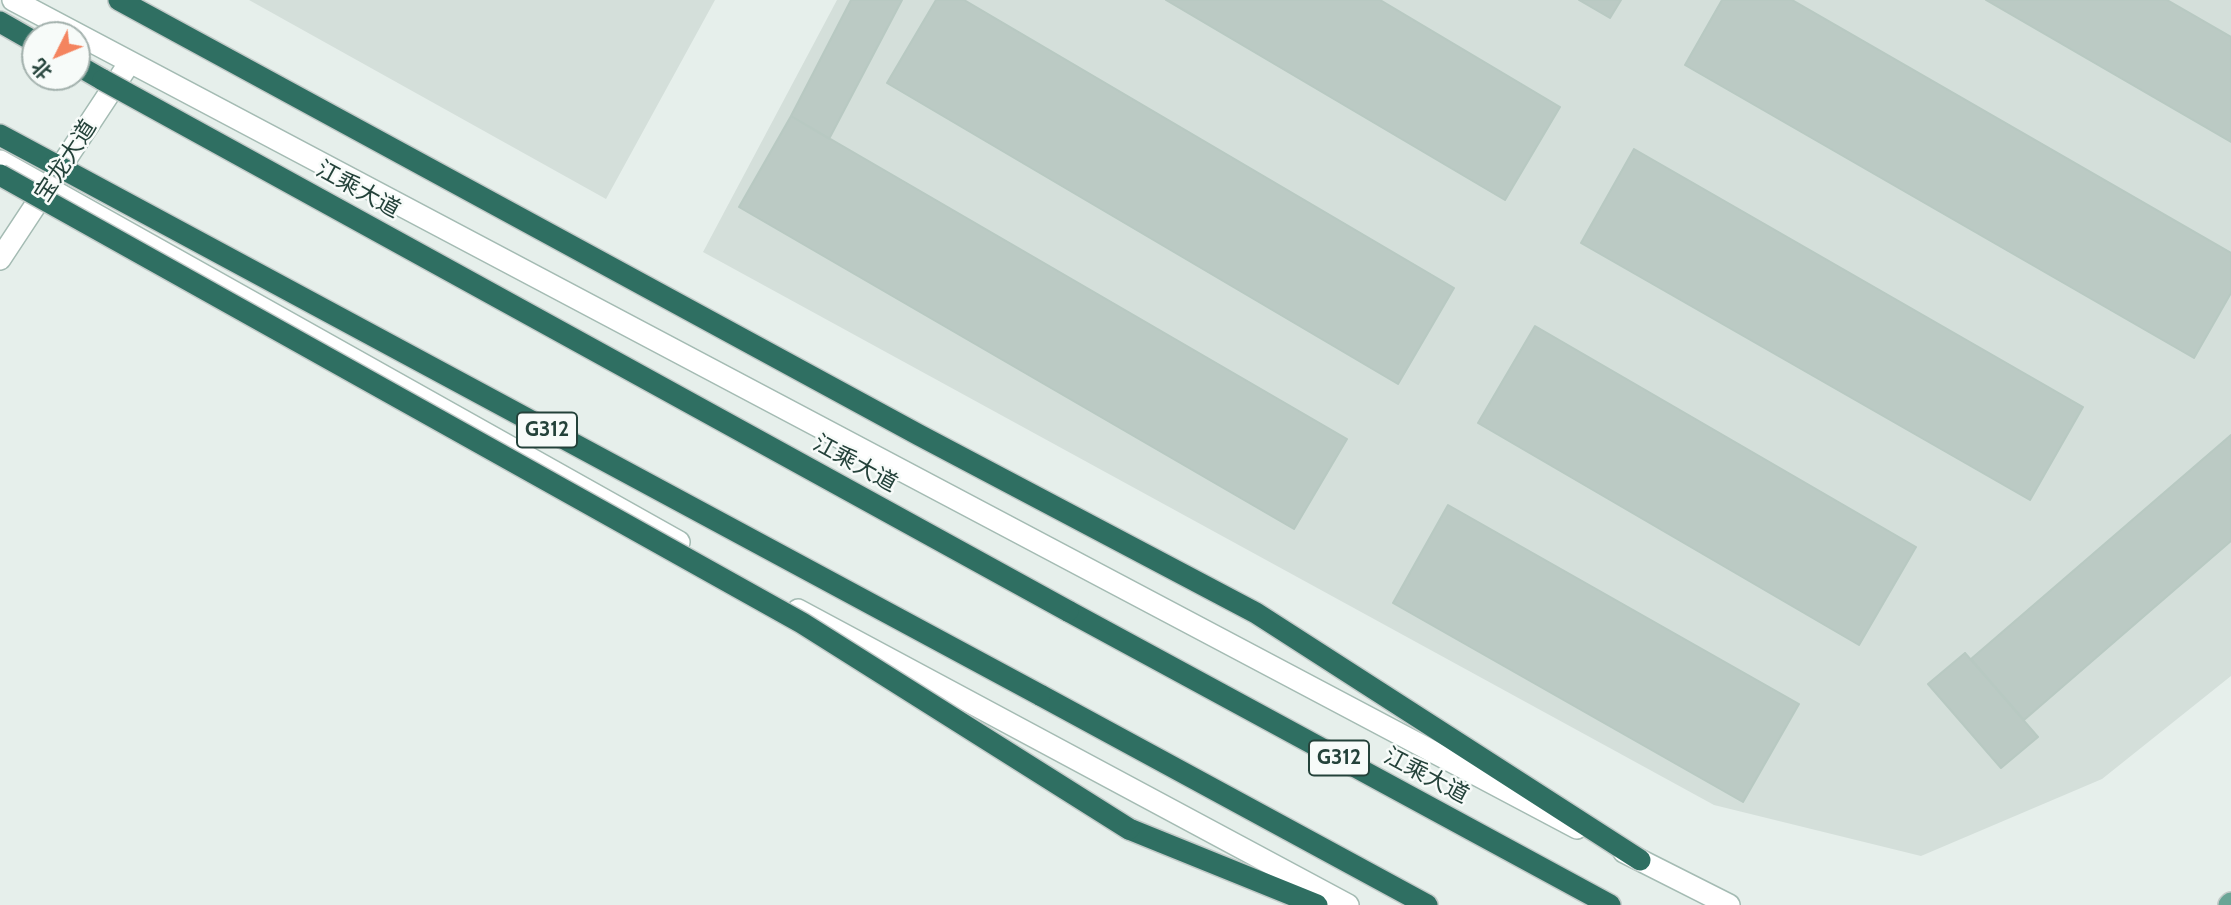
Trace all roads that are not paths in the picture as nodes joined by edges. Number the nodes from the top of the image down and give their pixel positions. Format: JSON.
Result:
{"nodes":[{"id":1,"x":13,"y":0,"type":"edge"},
{"id":2,"x":119,"y":0,"type":"edge"},
{"id":3,"x":0,"y":22,"type":"edge"},
{"id":4,"x":21,"y":34,"type":"edge"},
{"id":5,"x":130,"y":62,"type":"junction"},
{"id":6,"x":91,"y":73,"type":"edge"},
{"id":7,"x":0,"y":135,"type":"edge"},
{"id":8,"x":0,"y":161,"type":"edge"},
{"id":9,"x":0,"y":175,"type":"edge"},
{"id":10,"x":50,"y":187,"type":"junction"},
{"id":11,"x":2,"y":252,"type":"edge"},
{"id":12,"x":1640,"y":860,"type":"junction"},
{"id":13,"x":1317,"y":905,"type":"edge"},
{"id":14,"x":1348,"y":905,"type":"edge"},
{"id":15,"x":1427,"y":905,"type":"edge"},
{"id":16,"x":1610,"y":905,"type":"edge"},
{"id":17,"x":1729,"y":905,"type":"edge"}],
"edges":[{"from":1,"to":5,"type":"street"},
{"from":2,"to":12,"type":"highway"},
{"from":3,"to":4,"type":"highway"},
{"from":5,"to":10,"type":"street","name":"宝龙大道"},
{"from":5,"to":12,"type":"street"},
{"from":6,"to":16,"type":"highway","name":"江乘大道","number":"G312","bridge":true},
{"from":7,"to":15,"type":"highway","number":"G312","bridge":true},
{"from":8,"to":10,"type":"street"},
{"from":9,"to":13,"type":"highway","bridge":true},
{"from":10,"to":11,"type":"street","name":"宝龙大道"},
{"from":10,"to":14,"type":"street"},
{"from":12,"to":17,"type":"street"}]}
